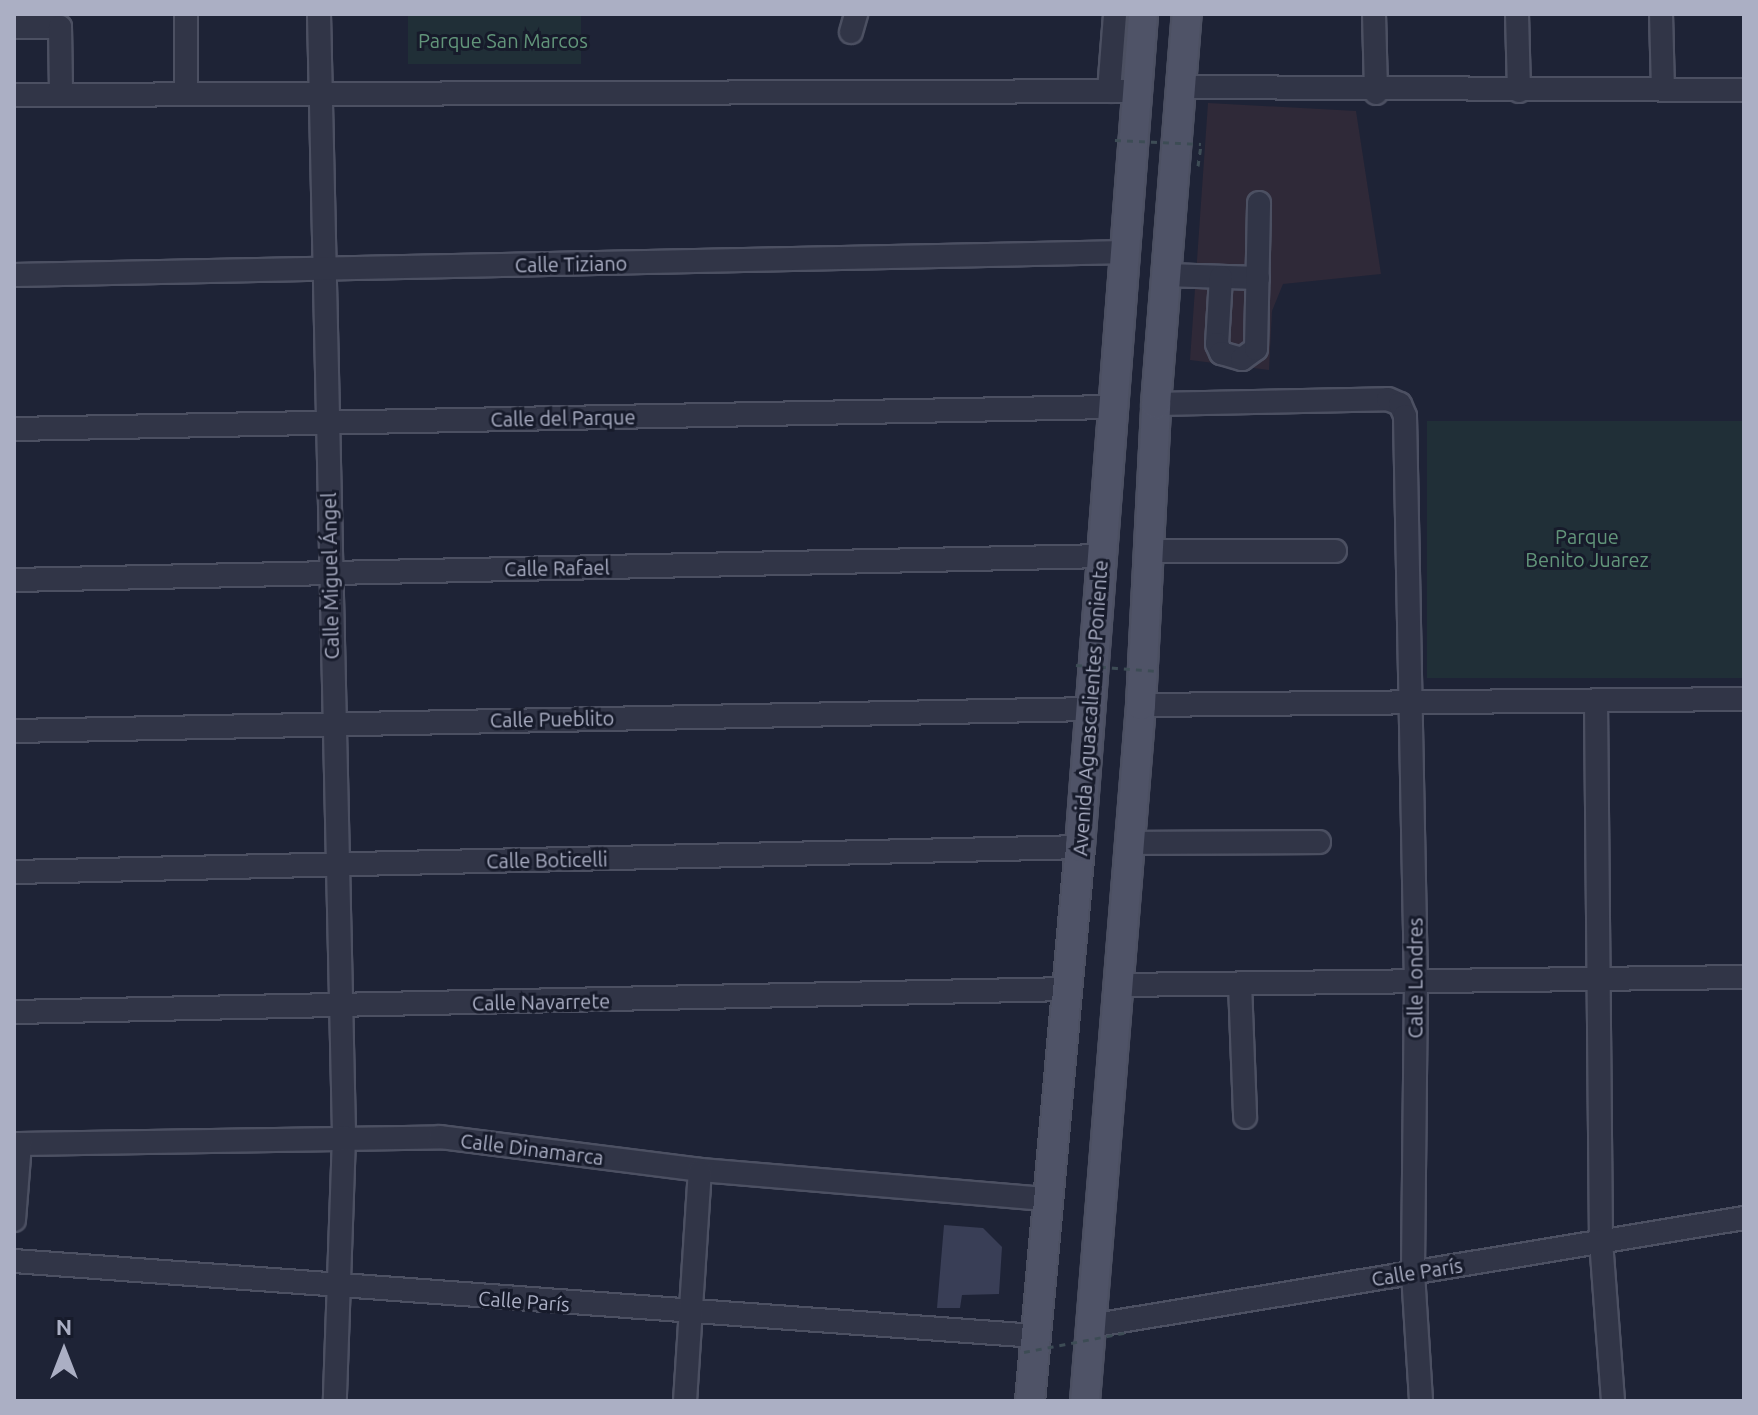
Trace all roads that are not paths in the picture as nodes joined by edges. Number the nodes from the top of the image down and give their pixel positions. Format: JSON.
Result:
{"nodes":[{"id":1,"x":186,"y":14,"type":"edge"},
{"id":2,"x":319,"y":14,"type":"edge"},
{"id":3,"x":1115,"y":14,"type":"edge"},
{"id":4,"x":1143,"y":14,"type":"edge"},
{"id":5,"x":1187,"y":14,"type":"edge"},
{"id":6,"x":1374,"y":14,"type":"edge"},
{"id":7,"x":1517,"y":14,"type":"edge"},
{"id":8,"x":1661,"y":14,"type":"edge"},
{"id":9,"x":14,"y":27,"type":"edge"},
{"id":10,"x":1180,"y":87,"type":"junction"},
{"id":11,"x":1663,"y":89,"type":"junction"},
{"id":12,"x":321,"y":90,"type":"junction"},
{"id":13,"x":1744,"y":90,"type":"edge"},
{"id":14,"x":1109,"y":91,"type":"junction"},
{"id":15,"x":1138,"y":91,"type":"junction"},
{"id":16,"x":1519,"y":91,"type":"junction"},
{"id":17,"x":186,"y":92,"type":"junction"},
{"id":18,"x":1376,"y":93,"type":"junction"},
{"id":19,"x":61,"y":94,"type":"junction"},
{"id":20,"x":14,"y":95,"type":"edge"},
{"id":21,"x":1259,"y":203,"type":"dead end"},
{"id":22,"x":1127,"y":252,"type":"junction"},
{"id":23,"x":324,"y":269,"type":"junction"},
{"id":24,"x":14,"y":275,"type":"edge"},
{"id":25,"x":1166,"y":275,"type":"junction"},
{"id":26,"x":1221,"y":277,"type":"junction"},
{"id":27,"x":1258,"y":278,"type":"junction"},
{"id":28,"x":1156,"y":404,"type":"junction"},
{"id":29,"x":1113,"y":407,"type":"junction"},
{"id":30,"x":328,"y":422,"type":"junction"},
{"id":31,"x":14,"y":429,"type":"edge"},
{"id":32,"x":1150,"y":551,"type":"junction"},
{"id":33,"x":1335,"y":551,"type":"dead end"},
{"id":34,"x":1101,"y":556,"type":"junction"},
{"id":35,"x":329,"y":573,"type":"junction"},
{"id":36,"x":14,"y":580,"type":"edge"},
{"id":37,"x":1744,"y":699,"type":"edge"},
{"id":38,"x":1596,"y":701,"type":"junction"},
{"id":39,"x":1409,"y":703,"type":"junction"},
{"id":40,"x":1141,"y":705,"type":"junction"},
{"id":41,"x":1091,"y":709,"type":"junction"},
{"id":42,"x":333,"y":724,"type":"junction"},
{"id":43,"x":14,"y":731,"type":"edge"},
{"id":44,"x":1319,"y":842,"type":"dead end"},
{"id":45,"x":1129,"y":843,"type":"junction"},
{"id":46,"x":1080,"y":847,"type":"junction"},
{"id":47,"x":336,"y":866,"type":"junction"},
{"id":48,"x":14,"y":872,"type":"edge"},
{"id":49,"x":1744,"y":977,"type":"edge"},
{"id":50,"x":1598,"y":978,"type":"junction"},
{"id":51,"x":1416,"y":982,"type":"junction"},
{"id":52,"x":1240,"y":984,"type":"junction"},
{"id":53,"x":1119,"y":985,"type":"junction"},
{"id":54,"x":1068,"y":989,"type":"junction"},
{"id":55,"x":340,"y":1007,"type":"junction"},
{"id":56,"x":14,"y":1012,"type":"edge"},
{"id":57,"x":1245,"y":1117,"type":"dead end"},
{"id":58,"x":344,"y":1137,"type":"junction"},
{"id":59,"x":17,"y":1144,"type":"edge"},
{"id":60,"x":700,"y":1170,"type":"junction"},
{"id":61,"x":1049,"y":1199,"type":"junction"},
{"id":62,"x":1744,"y":1218,"type":"edge"},
{"id":63,"x":14,"y":1220,"type":"edge"},
{"id":64,"x":1601,"y":1241,"type":"junction"},
{"id":65,"x":14,"y":1261,"type":"edge"},
{"id":66,"x":1413,"y":1273,"type":"junction"},
{"id":67,"x":342,"y":1289,"type":"junction"},
{"id":68,"x":690,"y":1312,"type":"junction"},
{"id":69,"x":1090,"y":1326,"type":"junction"},
{"id":70,"x":1029,"y":1344,"type":"junction"},
{"id":71,"x":335,"y":1401,"type":"edge"},
{"id":72,"x":685,"y":1401,"type":"edge"},
{"id":73,"x":1030,"y":1401,"type":"edge"},
{"id":74,"x":1085,"y":1401,"type":"edge"},
{"id":75,"x":1421,"y":1401,"type":"edge"},
{"id":76,"x":1613,"y":1401,"type":"edge"}],
"edges":[{"from":1,"to":17,"type":"street"},
{"from":2,"to":12,"type":"street","name":"Calle Miguel Ángel"},
{"from":3,"to":14,"type":"street"},
{"from":4,"to":15,"type":"main road","name":"Avenida Aguascalientes Poniente"},
{"from":5,"to":10,"type":"main road"},
{"from":6,"to":18,"type":"street"},
{"from":7,"to":16,"type":"street"},
{"from":8,"to":11,"type":"street"},
{"from":9,"to":19,"type":"street"},
{"from":10,"to":18,"type":"street"},
{"from":10,"to":25,"type":"main road"},
{"from":11,"to":13,"type":"street"},
{"from":11,"to":16,"type":"street"},
{"from":12,"to":14,"type":"street"},
{"from":12,"to":17,"type":"street"},
{"from":12,"to":23,"type":"street","name":"Calle Miguel Ángel"},
{"from":14,"to":15,"type":"street"},
{"from":15,"to":22,"type":"main road","name":"Avenida Aguascalientes Poniente"},
{"from":16,"to":18,"type":"street"},
{"from":17,"to":19,"type":"street"},
{"from":19,"to":20,"type":"street"},
{"from":21,"to":27,"type":"street"},
{"from":22,"to":23,"type":"street","name":"Calle Tiziano"},
{"from":22,"to":29,"type":"main road","name":"Avenida Aguascalientes Poniente"},
{"from":23,"to":24,"type":"street","name":"Calle Tiziano"},
{"from":23,"to":30,"type":"street","name":"Calle Miguel Ángel"},
{"from":25,"to":26,"type":"street"},
{"from":25,"to":28,"type":"main road"},
{"from":26,"to":27,"type":"street"},
{"from":26,"to":27,"type":"street"},
{"from":28,"to":32,"type":"main road"},
{"from":28,"to":39,"type":"street","name":"Calle Londres"},
{"from":29,"to":30,"type":"street","name":"Calle del Parque"},
{"from":29,"to":34,"type":"main road","name":"Avenida Aguascalientes Poniente"},
{"from":30,"to":31,"type":"street","name":"Calle del Parque"},
{"from":30,"to":35,"type":"street","name":"Calle Miguel Ángel"},
{"from":32,"to":33,"type":"street"},
{"from":32,"to":40,"type":"main road"},
{"from":34,"to":35,"type":"street","name":"Calle Rafael"},
{"from":34,"to":41,"type":"main road","name":"Avenida Aguascalientes Poniente"},
{"from":35,"to":36,"type":"street","name":"Calle Rafael"},
{"from":35,"to":42,"type":"street","name":"Calle Miguel Ángel"},
{"from":37,"to":38,"type":"street"},
{"from":38,"to":39,"type":"street"},
{"from":38,"to":50,"type":"street"},
{"from":39,"to":40,"type":"street"},
{"from":39,"to":51,"type":"street","name":"Calle Londres"},
{"from":40,"to":45,"type":"main road"},
{"from":41,"to":42,"type":"street","name":"Calle Pueblito"},
{"from":41,"to":46,"type":"main road","name":"Avenida Aguascalientes Poniente"},
{"from":42,"to":43,"type":"street","name":"Calle Pueblito"},
{"from":42,"to":47,"type":"street","name":"Calle Miguel Ángel"},
{"from":44,"to":45,"type":"street"},
{"from":45,"to":53,"type":"main road"},
{"from":46,"to":47,"type":"street","name":"Calle Boticelli"},
{"from":46,"to":54,"type":"main road","name":"Avenida Aguascalientes Poniente"},
{"from":47,"to":48,"type":"street","name":"Calle Boticelli"},
{"from":47,"to":55,"type":"street","name":"Calle Miguel Ángel"},
{"from":49,"to":50,"type":"street"},
{"from":50,"to":51,"type":"street"},
{"from":50,"to":64,"type":"street"},
{"from":51,"to":52,"type":"street"},
{"from":51,"to":66,"type":"street","name":"Calle Londres"},
{"from":52,"to":53,"type":"street"},
{"from":52,"to":57,"type":"street"},
{"from":53,"to":69,"type":"main road"},
{"from":54,"to":55,"type":"street","name":"Calle Navarrete"},
{"from":54,"to":61,"type":"main road","name":"Avenida Aguascalientes Poniente"},
{"from":55,"to":56,"type":"street","name":"Calle Navarrete"},
{"from":55,"to":58,"type":"street","name":"Calle Miguel Ángel"},
{"from":58,"to":59,"type":"street","name":"Calle Dinamarca"},
{"from":58,"to":60,"type":"street","name":"Calle Dinamarca"},
{"from":58,"to":67,"type":"street","name":"Calle Miguel Ángel"},
{"from":59,"to":63,"type":"street"},
{"from":60,"to":61,"type":"street","name":"Calle Dinamarca"},
{"from":60,"to":68,"type":"street"},
{"from":61,"to":70,"type":"main road","name":"Avenida Aguascalientes Poniente"},
{"from":62,"to":64,"type":"street","name":"Calle París"},
{"from":64,"to":66,"type":"street","name":"Calle París"},
{"from":64,"to":76,"type":"street"},
{"from":65,"to":67,"type":"street","name":"Calle París"},
{"from":66,"to":69,"type":"street","name":"Calle París"},
{"from":66,"to":75,"type":"street","name":"Calle Londres"},
{"from":67,"to":68,"type":"street","name":"Calle París"},
{"from":67,"to":71,"type":"street","name":"Calle Miguel Ángel"},
{"from":68,"to":70,"type":"street","name":"Calle París"},
{"from":68,"to":72,"type":"street"},
{"from":69,"to":74,"type":"main road"},
{"from":70,"to":73,"type":"main road","name":"Avenida Aguascalientes Poniente"}]}
